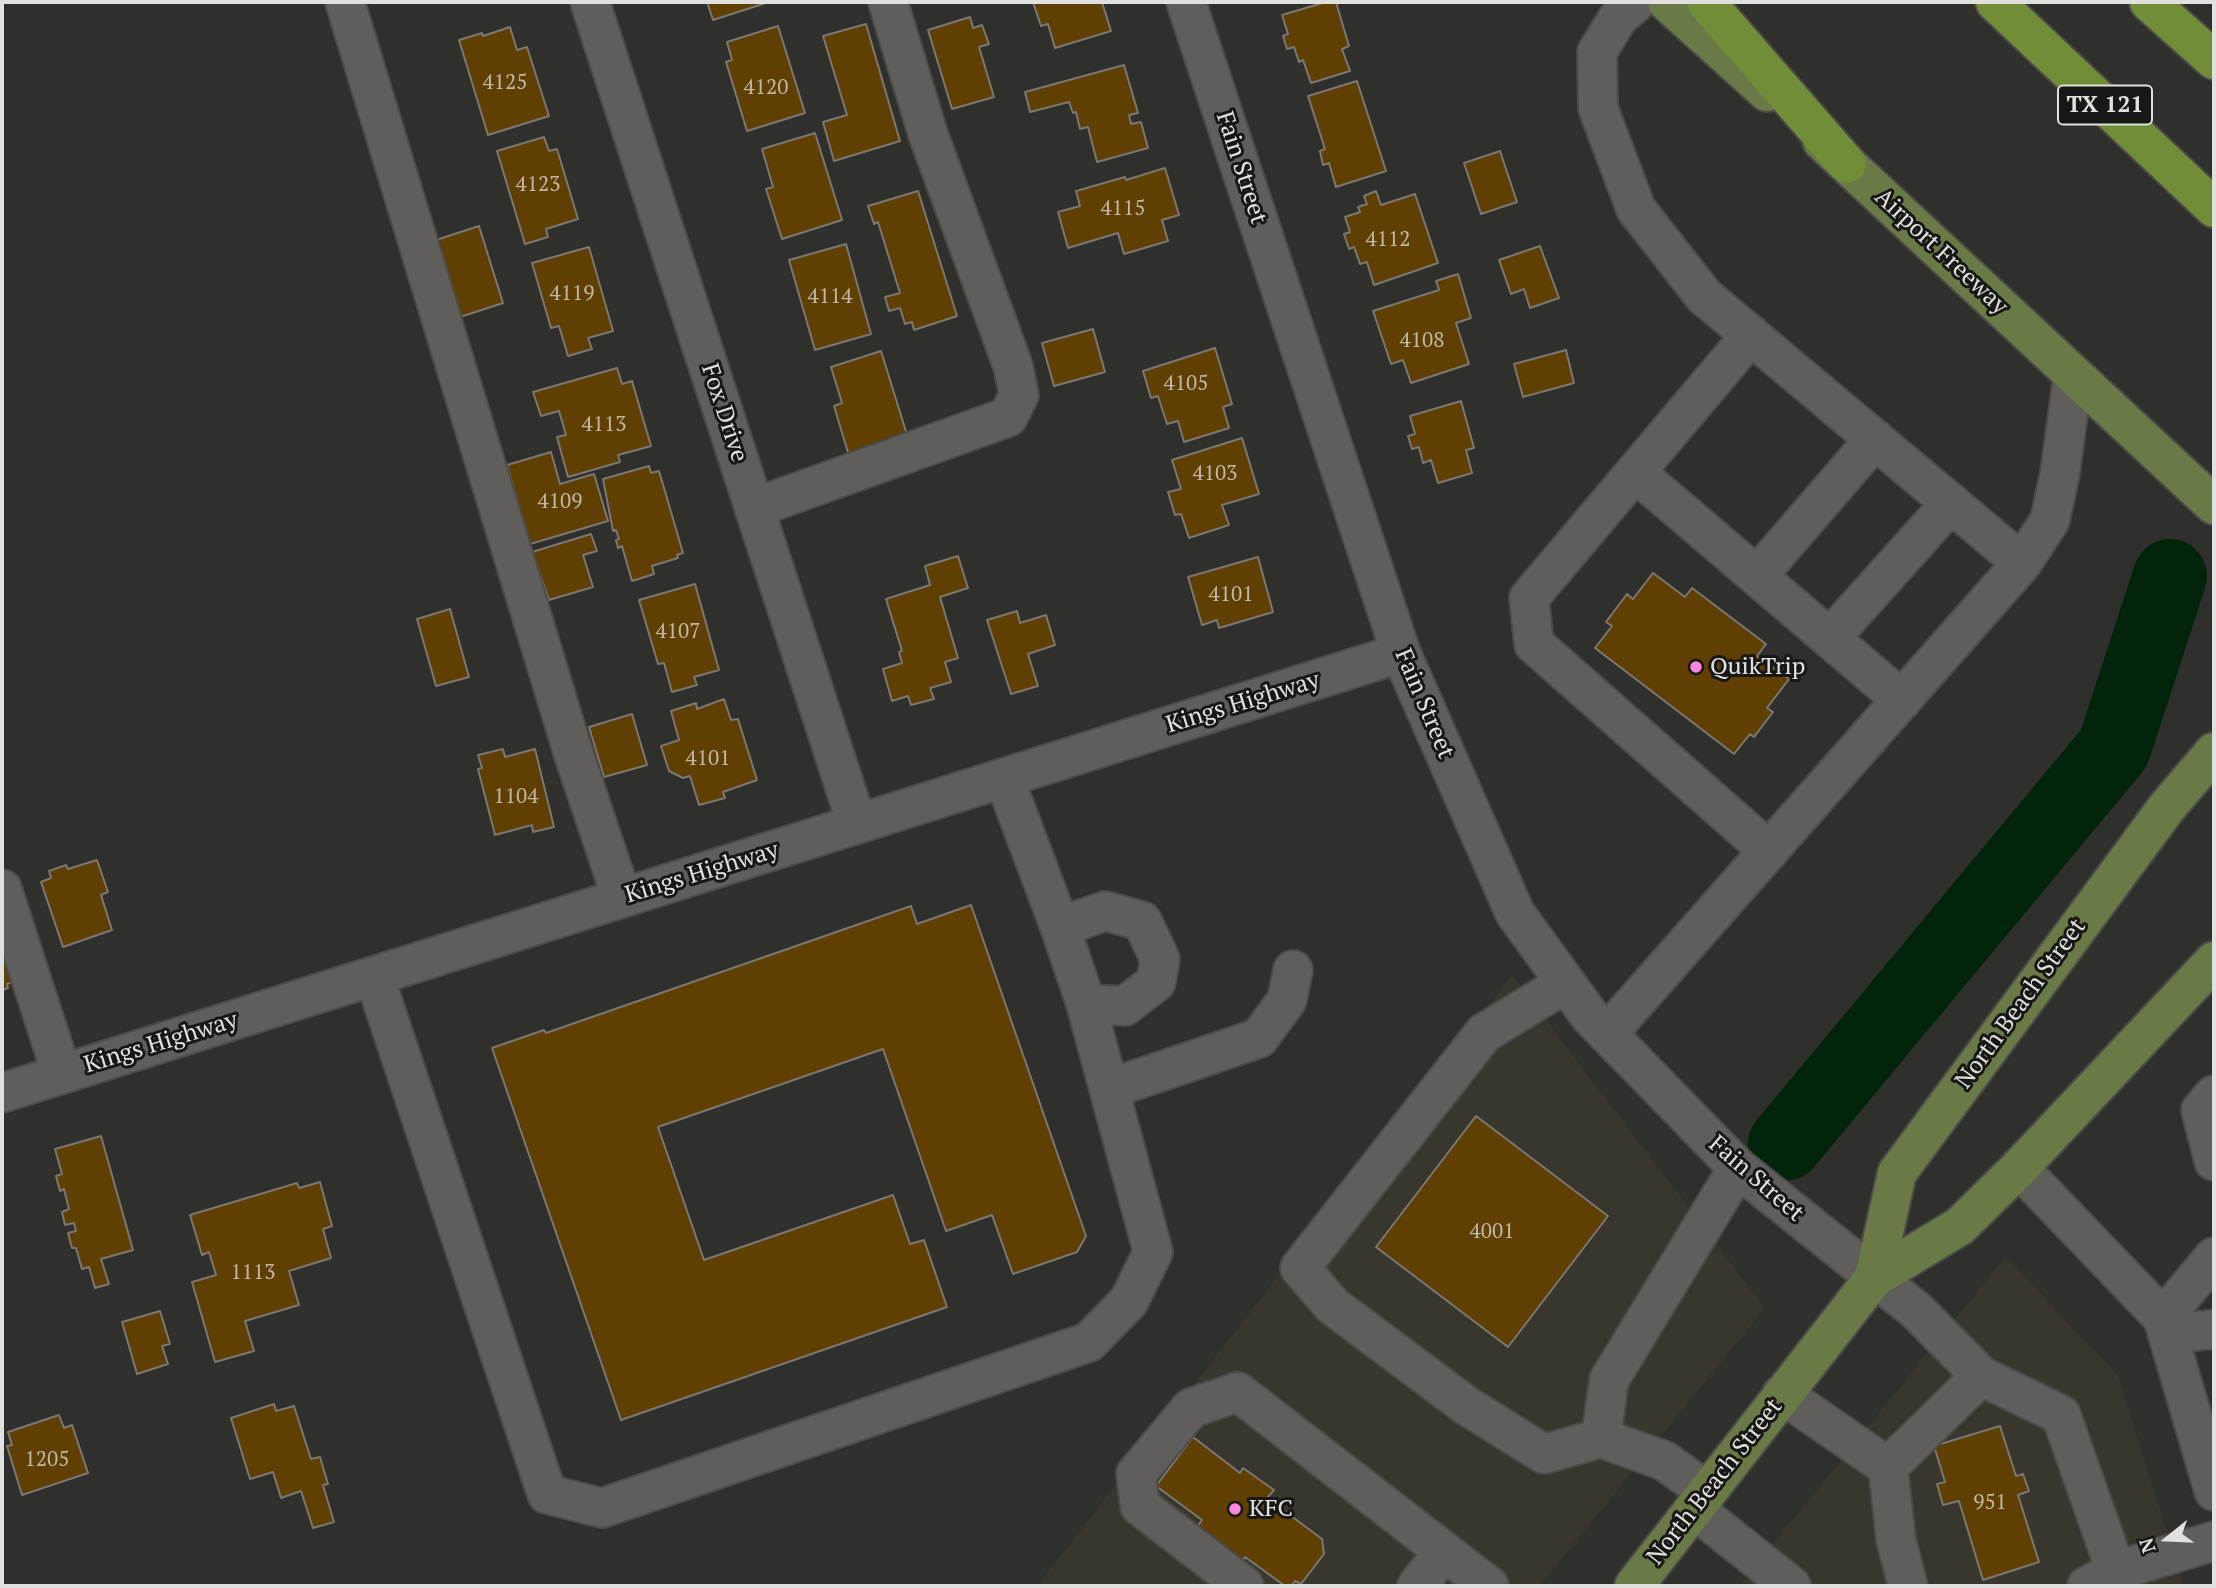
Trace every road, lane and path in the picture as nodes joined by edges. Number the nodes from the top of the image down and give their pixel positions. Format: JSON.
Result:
{"nodes":[{"id":1,"x":345,"y":2,"type":"edge"},
{"id":2,"x":590,"y":2,"type":"edge"},
{"id":3,"x":888,"y":2,"type":"edge"},
{"id":4,"x":1186,"y":2,"type":"edge"},
{"id":5,"x":1636,"y":2,"type":"edge"},
{"id":6,"x":1667,"y":2,"type":"edge"},
{"id":7,"x":1706,"y":2,"type":"edge"},
{"id":8,"x":1995,"y":2,"type":"edge"},
{"id":9,"x":2149,"y":2,"type":"edge"},
{"id":10,"x":2214,"y":60,"type":"edge"},
{"id":11,"x":1847,"y":164,"type":"junction"},
{"id":12,"x":2214,"y":208,"type":"edge"},
{"id":13,"x":1751,"y":335,"type":"junction"},
{"id":14,"x":2073,"y":377,"type":"junction"},
{"id":15,"x":2126,"y":426,"type":"junction"},
{"id":16,"x":1875,"y":439,"type":"junction"},
{"id":17,"x":2214,"y":470,"type":"edge"},
{"id":18,"x":1635,"y":472,"type":"junction"},
{"id":19,"x":1951,"y":503,"type":"junction"},
{"id":20,"x":2214,"y":505,"type":"edge"},
{"id":21,"x":754,"y":508,"type":"junction"},
{"id":22,"x":2022,"y":563,"type":"junction"},
{"id":23,"x":1757,"y":576,"type":"junction"},
{"id":24,"x":1830,"y":638,"type":"junction"},
{"id":25,"x":1401,"y":653,"type":"junction"},
{"id":26,"x":1902,"y":700,"type":"junction"},
{"id":27,"x":2214,"y":752,"type":"edge"},
{"id":28,"x":1003,"y":778,"type":"junction"},
{"id":29,"x":857,"y":824,"type":"junction"},
{"id":30,"x":1769,"y":852,"type":"junction"},
{"id":31,"x":2,"y":889,"type":"edge"},
{"id":32,"x":622,"y":898,"type":"junction"},
{"id":33,"x":1060,"y":927,"type":"junction"},
{"id":34,"x":2214,"y":961,"type":"edge"},
{"id":35,"x":1293,"y":970,"type":"dead end"},
{"id":36,"x":374,"y":976,"type":"junction"},
{"id":37,"x":1566,"y":983,"type":"junction"},
{"id":38,"x":1086,"y":1004,"type":"junction"},
{"id":39,"x":1607,"y":1034,"type":"junction"},
{"id":40,"x":62,"y":1074,"type":"junction"},
{"id":41,"x":1109,"y":1089,"type":"junction"},
{"id":42,"x":2,"y":1093,"type":"edge"},
{"id":43,"x":2214,"y":1095,"type":"edge"},
{"id":44,"x":2214,"y":1161,"type":"edge"},
{"id":45,"x":1738,"y":1168,"type":"junction"},
{"id":46,"x":2019,"y":1168,"type":"junction"},
{"id":47,"x":2214,"y":1257,"type":"edge"},
{"id":48,"x":1874,"y":1278,"type":"junction"},
{"id":49,"x":2163,"y":1318,"type":"junction"},
{"id":50,"x":2214,"y":1329,"type":"edge"},
{"id":51,"x":1981,"y":1376,"type":"junction"},
{"id":52,"x":1782,"y":1394,"type":"junction"},
{"id":53,"x":1601,"y":1438,"type":"junction"},
{"id":54,"x":1888,"y":1467,"type":"junction"},
{"id":55,"x":2214,"y":1491,"type":"edge"},
{"id":56,"x":1700,"y":1500,"type":"junction"},
{"id":57,"x":2214,"y":1541,"type":"edge"},
{"id":58,"x":1444,"y":1551,"type":"junction"},
{"id":59,"x":2101,"y":1578,"type":"edge"},
{"id":60,"x":1244,"y":1586,"type":"edge"},
{"id":61,"x":1418,"y":1586,"type":"edge"},
{"id":62,"x":1489,"y":1586,"type":"edge"},
{"id":63,"x":1634,"y":1586,"type":"edge"},
{"id":64,"x":1791,"y":1586,"type":"edge"},
{"id":65,"x":1908,"y":1586,"type":"edge"}],
"edges":[{"from":1,"to":32,"type":"street"},
{"from":2,"to":21,"type":"street","name":"Fox Drive"},
{"from":3,"to":21,"type":"street"},
{"from":4,"to":25,"type":"street","name":"Fain Street"},
{"from":5,"to":13,"type":"street"},
{"from":6,"to":11,"type":"main road","name":"Airport Freeway"},
{"from":7,"to":11,"type":"highway"},
{"from":8,"to":12,"type":"highway","number":"TX 121"},
{"from":9,"to":10,"type":"highway"},
{"from":11,"to":14,"type":"main road","name":"Airport Freeway"},
{"from":13,"to":16,"type":"street"},
{"from":13,"to":18,"type":"street"},
{"from":14,"to":15,"type":"main road","name":"Airport Freeway"},
{"from":14,"to":22,"type":"street"},
{"from":15,"to":17,"type":"main road"},
{"from":15,"to":20,"type":"main road","name":"Airport Freeway"},
{"from":16,"to":19,"type":"street"},
{"from":16,"to":23,"type":"street"},
{"from":18,"to":23,"type":"street"},
{"from":18,"to":30,"type":"street"},
{"from":19,"to":22,"type":"street"},
{"from":19,"to":24,"type":"street"},
{"from":21,"to":29,"type":"street","name":"Fox Drive"},
{"from":22,"to":26,"type":"street"},
{"from":23,"to":24,"type":"street"},
{"from":24,"to":26,"type":"street"},
{"from":25,"to":28,"type":"street","name":"Kings Highway"},
{"from":25,"to":37,"type":"street","name":"Fain Street"},
{"from":26,"to":30,"type":"street"},
{"from":27,"to":48,"type":"main road","name":"North Beach Street"},
{"from":28,"to":29,"type":"street","name":"Kings Highway"},
{"from":28,"to":33,"type":"street"},
{"from":29,"to":32,"type":"street","name":"Kings Highway"},
{"from":30,"to":39,"type":"street"},
{"from":31,"to":40,"type":"street"},
{"from":32,"to":36,"type":"street","name":"Kings Highway"},
{"from":33,"to":38,"type":"street"},
{"from":33,"to":38,"type":"street"},
{"from":34,"to":46,"type":"main road","name":"North Beach Street"},
{"from":35,"to":41,"type":"street"},
{"from":36,"to":40,"type":"street","name":"Kings Highway"},
{"from":36,"to":41,"type":"street"},
{"from":37,"to":39,"type":"street","name":"Fain Street"},
{"from":37,"to":53,"type":"street"},
{"from":38,"to":41,"type":"street"},
{"from":39,"to":45,"type":"street","name":"Fain Street"},
{"from":40,"to":42,"type":"street","name":"Kings Highway"},
{"from":43,"to":44,"type":"street"},
{"from":45,"to":48,"type":"street","name":"Fain Street"},
{"from":45,"to":53,"type":"street"},
{"from":46,"to":48,"type":"main road","name":"North Beach Street"},
{"from":46,"to":49,"type":"street"},
{"from":47,"to":49,"type":"street"},
{"from":48,"to":51,"type":"street","name":"Fain Street"},
{"from":48,"to":52,"type":"main road","name":"North Beach Street"},
{"from":49,"to":50,"type":"street"},
{"from":49,"to":55,"type":"street"},
{"from":51,"to":54,"type":"street"},
{"from":51,"to":59,"type":"street","name":"Fain Street"},
{"from":52,"to":54,"type":"street"},
{"from":52,"to":56,"type":"main road","name":"North Beach Street"},
{"from":53,"to":56,"type":"street"},
{"from":54,"to":65,"type":"street"},
{"from":56,"to":63,"type":"main road","name":"North Beach Street"},
{"from":56,"to":64,"type":"street"},
{"from":57,"to":59,"type":"street"},
{"from":58,"to":60,"type":"street"},
{"from":58,"to":61,"type":"street"},
{"from":58,"to":62,"type":"street"}]}
